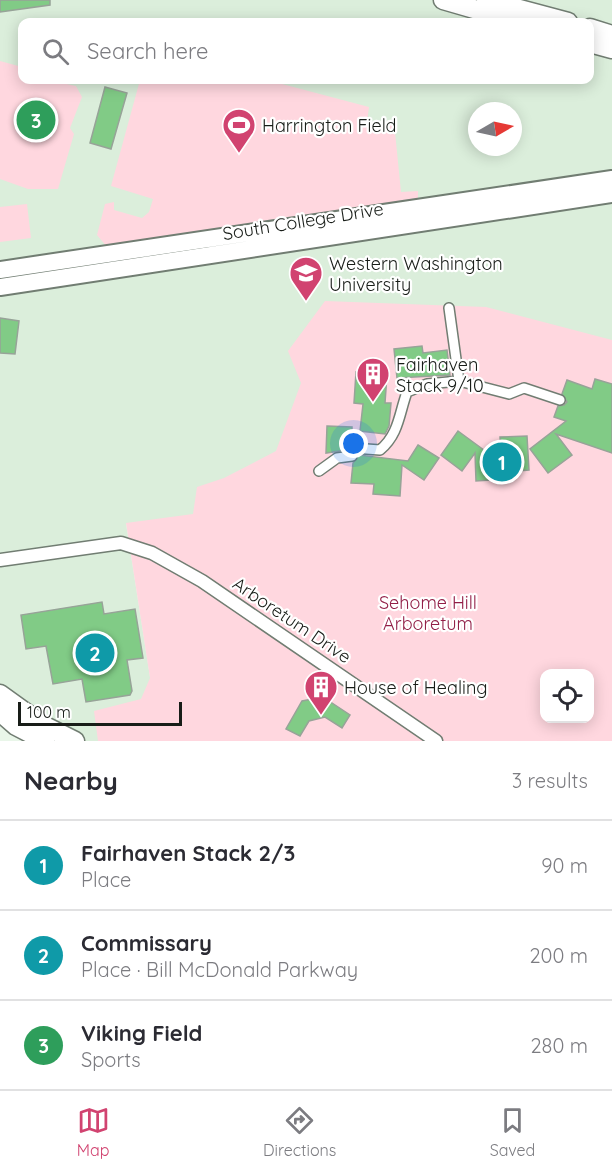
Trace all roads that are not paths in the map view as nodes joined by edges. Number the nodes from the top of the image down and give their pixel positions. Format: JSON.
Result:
{"nodes":[{"id":1,"x":442,"y":0,"type":"edge"},
{"id":2,"x":486,"y":0,"type":"edge"},
{"id":3,"x":505,"y":18,"type":"edge"},
{"id":4,"x":553,"y":18,"type":"edge"},
{"id":5,"x":594,"y":29,"type":"edge"},
{"id":6,"x":612,"y":35,"type":"edge"},
{"id":7,"x":594,"y":44,"type":"edge"},
{"id":8,"x":612,"y":50,"type":"edge"},
{"id":9,"x":612,"y":179,"type":"edge"},
{"id":10,"x":612,"y":194,"type":"edge"},
{"id":11,"x":0,"y":270,"type":"edge"},
{"id":12,"x":0,"y":287,"type":"edge"},
{"id":13,"x":449,"y":308,"type":"dead end"},
{"id":14,"x":459,"y":381,"type":"junction"},
{"id":15,"x":560,"y":400,"type":"dead end"},
{"id":16,"x":319,"y":471,"type":"dead end"},
{"id":17,"x":0,"y":560,"type":"edge"},
{"id":18,"x":0,"y":694,"type":"edge"},
{"id":19,"x":0,"y":712,"type":"edge"},
{"id":20,"x":45,"y":741,"type":"edge"},
{"id":21,"x":75,"y":741,"type":"edge"},
{"id":22,"x":436,"y":741,"type":"edge"}],
"edges":[{"from":1,"to":3,"type":"main road"},
{"from":2,"to":4,"type":"main road"},
{"from":5,"to":6,"type":"main road"},
{"from":7,"to":8,"type":"main road"},
{"from":9,"to":11,"type":"street","name":"South College Drive"},
{"from":10,"to":12,"type":"street","name":"South College Drive"},
{"from":13,"to":14,"type":"street"},
{"from":14,"to":15,"type":"street"},
{"from":14,"to":16,"type":"street"},
{"from":17,"to":22,"type":"street","name":"Arboretum Drive"},
{"from":18,"to":21,"type":"main road"},
{"from":19,"to":20,"type":"main road"}]}
